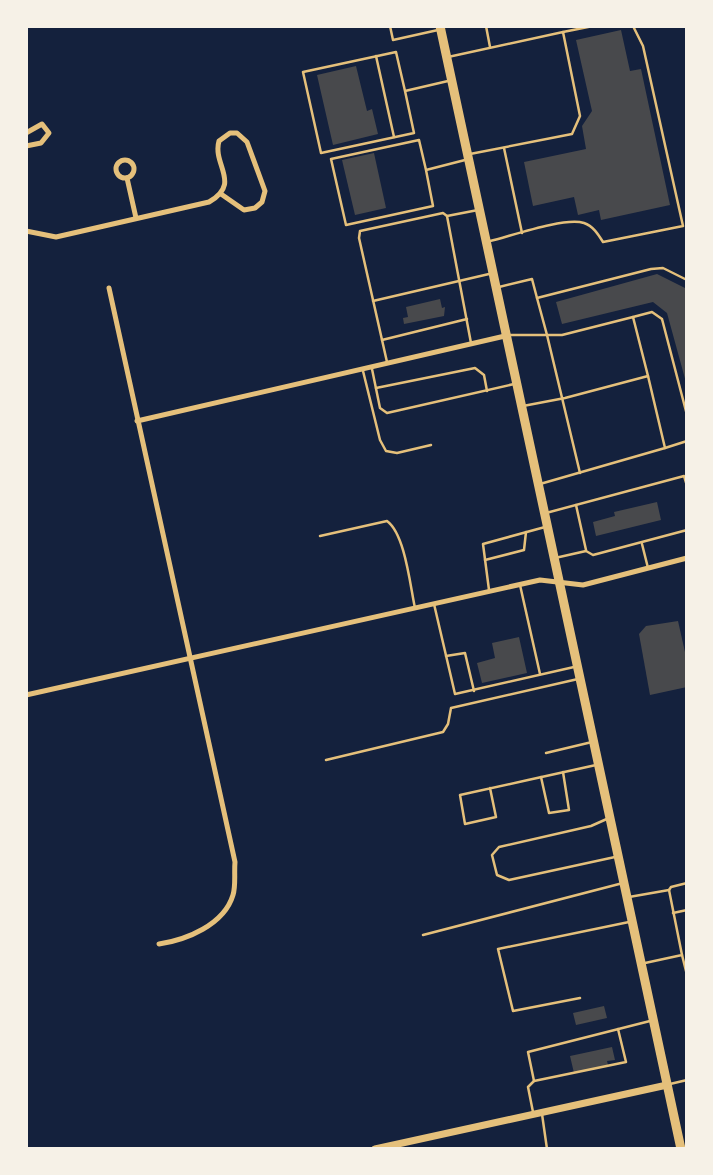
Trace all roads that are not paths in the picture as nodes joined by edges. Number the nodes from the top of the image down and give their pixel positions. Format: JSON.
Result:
{"nodes":[{"id":1,"x":390,"y":26,"type":"edge"},
{"id":2,"x":486,"y":26,"type":"edge"},
{"id":3,"x":567,"y":26,"type":"edge"},
{"id":4,"x":593,"y":26,"type":"edge"},
{"id":5,"x":633,"y":26,"type":"edge"},
{"id":6,"x":440,"y":28,"type":"edge"},
{"id":7,"x":563,"y":32,"type":"junction"},
{"id":8,"x":568,"y":32,"type":"junction"},
{"id":9,"x":490,"y":48,"type":"junction"},
{"id":10,"x":376,"y":56,"type":"junction"},
{"id":11,"x":446,"y":57,"type":"junction"},
{"id":12,"x":451,"y":81,"type":"junction"},
{"id":13,"x":405,"y":91,"type":"junction"},
{"id":14,"x":26,"y":133,"type":"edge"},
{"id":15,"x":394,"y":137,"type":"junction"},
{"id":16,"x":26,"y":146,"type":"edge"},
{"id":17,"x":504,"y":148,"type":"junction"},
{"id":18,"x":467,"y":157,"type":"junction"},
{"id":19,"x":425,"y":170,"type":"junction"},
{"id":20,"x":127,"y":178,"type":"dead end"},
{"id":21,"x":221,"y":194,"type":"junction"},
{"id":22,"x":478,"y":210,"type":"junction"},
{"id":23,"x":447,"y":216,"type":"junction"},
{"id":24,"x":136,"y":218,"type":"junction"},
{"id":25,"x":26,"y":231,"type":"edge"},
{"id":26,"x":522,"y":233,"type":"junction"},
{"id":27,"x":485,"y":243,"type":"junction"},
{"id":28,"x":492,"y":274,"type":"junction"},
{"id":29,"x":687,"y":280,"type":"edge"},
{"id":30,"x":460,"y":281,"type":"junction"},
{"id":31,"x":109,"y":288,"type":"dead end"},
{"id":32,"x":495,"y":288,"type":"junction"},
{"id":33,"x":537,"y":298,"type":"junction"},
{"id":34,"x":373,"y":301,"type":"junction"},
{"id":35,"x":633,"y":317,"type":"junction"},
{"id":36,"x":467,"y":319,"type":"junction"},
{"id":37,"x":547,"y":335,"type":"junction"},
{"id":38,"x":505,"y":336,"type":"junction"},
{"id":39,"x":382,"y":340,"type":"junction"},
{"id":40,"x":471,"y":344,"type":"junction"},
{"id":41,"x":387,"y":362,"type":"junction"},
{"id":42,"x":371,"y":366,"type":"junction"},
{"id":43,"x":362,"y":368,"type":"junction"},
{"id":44,"x":648,"y":376,"type":"junction"},
{"id":45,"x":515,"y":384,"type":"junction"},
{"id":46,"x":376,"y":388,"type":"junction"},
{"id":47,"x":487,"y":391,"type":"junction"},
{"id":48,"x":562,"y":399,"type":"junction"},
{"id":49,"x":519,"y":406,"type":"junction"},
{"id":50,"x":687,"y":415,"type":"edge"},
{"id":51,"x":137,"y":421,"type":"junction"},
{"id":52,"x":687,"y":441,"type":"edge"},
{"id":53,"x":431,"y":445,"type":"dead end"},
{"id":54,"x":665,"y":448,"type":"junction"},
{"id":55,"x":580,"y":473,"type":"junction"},
{"id":56,"x":536,"y":485,"type":"junction"},
{"id":57,"x":687,"y":486,"type":"edge"},
{"id":58,"x":576,"y":505,"type":"junction"},
{"id":59,"x":542,"y":514,"type":"junction"},
{"id":60,"x":545,"y":527,"type":"junction"},
{"id":61,"x":687,"y":530,"type":"edge"},
{"id":62,"x":526,"y":532,"type":"junction"},
{"id":63,"x":320,"y":536,"type":"dead end"},
{"id":64,"x":642,"y":543,"type":"junction"},
{"id":65,"x":586,"y":551,"type":"junction"},
{"id":66,"x":687,"y":558,"type":"edge"},
{"id":67,"x":552,"y":559,"type":"junction"},
{"id":68,"x":484,"y":561,"type":"junction"},
{"id":69,"x":648,"y":568,"type":"junction"},
{"id":70,"x":558,"y":582,"type":"junction"},
{"id":71,"x":520,"y":585,"type":"junction"},
{"id":72,"x":489,"y":592,"type":"junction"},
{"id":73,"x":434,"y":604,"type":"junction"},
{"id":74,"x":415,"y":608,"type":"junction"},
{"id":75,"x":446,"y":656,"type":"junction"},
{"id":76,"x":191,"y":658,"type":"junction"},
{"id":77,"x":575,"y":667,"type":"junction"},
{"id":78,"x":541,"y":675,"type":"junction"},
{"id":79,"x":578,"y":679,"type":"junction"},
{"id":80,"x":474,"y":691,"type":"junction"},
{"id":81,"x":26,"y":695,"type":"edge"},
{"id":82,"x":592,"y":742,"type":"junction"},
{"id":83,"x":545,"y":753,"type":"dead end"},
{"id":84,"x":326,"y":760,"type":"dead end"},
{"id":85,"x":597,"y":764,"type":"junction"},
{"id":86,"x":563,"y":772,"type":"junction"},
{"id":87,"x":541,"y":777,"type":"junction"},
{"id":88,"x":491,"y":788,"type":"junction"},
{"id":89,"x":608,"y":818,"type":"junction"},
{"id":90,"x":617,"y":856,"type":"junction"},
{"id":91,"x":623,"y":883,"type":"junction"},
{"id":92,"x":687,"y":883,"type":"edge"},
{"id":93,"x":669,"y":890,"type":"junction"},
{"id":94,"x":626,"y":898,"type":"junction"},
{"id":95,"x":687,"y":910,"type":"edge"},
{"id":96,"x":673,"y":913,"type":"junction"},
{"id":97,"x":631,"y":921,"type":"junction"},
{"id":98,"x":424,"y":935,"type":"dead end"},
{"id":99,"x":159,"y":944,"type":"dead end"},
{"id":100,"x":682,"y":955,"type":"junction"},
{"id":101,"x":641,"y":965,"type":"junction"},
{"id":102,"x":687,"y":975,"type":"edge"},
{"id":103,"x":580,"y":998,"type":"dead end"},
{"id":104,"x":653,"y":1021,"type":"junction"},
{"id":105,"x":618,"y":1029,"type":"junction"},
{"id":106,"x":687,"y":1080,"type":"edge"},
{"id":107,"x":534,"y":1082,"type":"junction"},
{"id":108,"x":667,"y":1085,"type":"junction"},
{"id":109,"x":537,"y":1114,"type":"junction"},
{"id":110,"x":375,"y":1149,"type":"edge"},
{"id":111,"x":547,"y":1149,"type":"edge"},
{"id":112,"x":681,"y":1149,"type":"edge"}],
"edges":[{"from":1,"to":6,"type":"lane"},
{"from":2,"to":9,"type":"lane"},
{"from":3,"to":8,"type":"lane"},
{"from":4,"to":8,"type":"lane"},
{"from":5,"to":26,"type":"lane"},
{"from":6,"to":11,"type":"main road"},
{"from":7,"to":8,"type":"lane"},
{"from":7,"to":9,"type":"lane"},
{"from":7,"to":17,"type":"lane"},
{"from":9,"to":11,"type":"lane"},
{"from":10,"to":13,"type":"lane"},
{"from":10,"to":15,"type":"lane"},
{"from":10,"to":15,"type":"lane"},
{"from":11,"to":12,"type":"main road"},
{"from":12,"to":13,"type":"lane"},
{"from":12,"to":18,"type":"main road"},
{"from":13,"to":15,"type":"lane"},
{"from":14,"to":16,"type":"street"},
{"from":17,"to":18,"type":"lane"},
{"from":17,"to":26,"type":"lane"},
{"from":18,"to":19,"type":"lane"},
{"from":18,"to":22,"type":"main road"},
{"from":19,"to":19,"type":"lane"},
{"from":20,"to":24,"type":"street"},
{"from":21,"to":21,"type":"street"},
{"from":21,"to":24,"type":"street"},
{"from":22,"to":23,"type":"lane"},
{"from":22,"to":27,"type":"main road"},
{"from":23,"to":30,"type":"lane"},
{"from":23,"to":34,"type":"lane"},
{"from":24,"to":25,"type":"street"},
{"from":26,"to":27,"type":"lane"},
{"from":27,"to":28,"type":"main road"},
{"from":28,"to":30,"type":"lane"},
{"from":28,"to":32,"type":"main road"},
{"from":29,"to":33,"type":"lane"},
{"from":30,"to":34,"type":"lane"},
{"from":30,"to":36,"type":"lane"},
{"from":31,"to":51,"type":"street"},
{"from":32,"to":33,"type":"lane"},
{"from":32,"to":38,"type":"main road"},
{"from":33,"to":37,"type":"lane"},
{"from":34,"to":39,"type":"lane"},
{"from":35,"to":37,"type":"lane"},
{"from":35,"to":44,"type":"lane"},
{"from":35,"to":50,"type":"lane"},
{"from":36,"to":39,"type":"lane"},
{"from":36,"to":40,"type":"lane"},
{"from":37,"to":38,"type":"lane"},
{"from":37,"to":48,"type":"lane"},
{"from":38,"to":40,"type":"street"},
{"from":38,"to":45,"type":"main road"},
{"from":39,"to":41,"type":"lane"},
{"from":40,"to":41,"type":"street"},
{"from":41,"to":42,"type":"street"},
{"from":42,"to":43,"type":"street"},
{"from":42,"to":46,"type":"lane"},
{"from":43,"to":51,"type":"street"},
{"from":43,"to":53,"type":"lane"},
{"from":44,"to":48,"type":"lane"},
{"from":44,"to":54,"type":"lane"},
{"from":45,"to":47,"type":"lane"},
{"from":45,"to":49,"type":"main road"},
{"from":46,"to":47,"type":"lane"},
{"from":46,"to":47,"type":"lane"},
{"from":48,"to":49,"type":"lane"},
{"from":48,"to":55,"type":"lane"},
{"from":49,"to":56,"type":"main road"},
{"from":51,"to":76,"type":"street"},
{"from":52,"to":54,"type":"lane"},
{"from":54,"to":55,"type":"lane"},
{"from":55,"to":56,"type":"lane"},
{"from":56,"to":59,"type":"main road"},
{"from":57,"to":58,"type":"lane"},
{"from":58,"to":59,"type":"lane"},
{"from":58,"to":65,"type":"lane"},
{"from":59,"to":60,"type":"main road"},
{"from":60,"to":62,"type":"lane"},
{"from":60,"to":67,"type":"main road"},
{"from":61,"to":64,"type":"lane"},
{"from":62,"to":68,"type":"lane"},
{"from":62,"to":68,"type":"lane"},
{"from":63,"to":74,"type":"lane"},
{"from":64,"to":65,"type":"lane"},
{"from":64,"to":69,"type":"lane"},
{"from":65,"to":67,"type":"lane"},
{"from":66,"to":69,"type":"street"},
{"from":67,"to":70,"type":"main road"},
{"from":68,"to":72,"type":"lane"},
{"from":69,"to":70,"type":"street"},
{"from":70,"to":71,"type":"street"},
{"from":70,"to":77,"type":"main road"},
{"from":71,"to":72,"type":"street"},
{"from":71,"to":78,"type":"lane"},
{"from":72,"to":73,"type":"street"},
{"from":73,"to":74,"type":"street"},
{"from":73,"to":75,"type":"lane"},
{"from":74,"to":76,"type":"street"},
{"from":75,"to":80,"type":"lane"},
{"from":75,"to":80,"type":"lane"},
{"from":76,"to":81,"type":"street"},
{"from":76,"to":99,"type":"street"},
{"from":77,"to":78,"type":"lane"},
{"from":77,"to":79,"type":"main road"},
{"from":78,"to":80,"type":"lane"},
{"from":79,"to":82,"type":"main road"},
{"from":79,"to":84,"type":"lane"},
{"from":82,"to":83,"type":"lane"},
{"from":82,"to":85,"type":"main road"},
{"from":85,"to":86,"type":"lane"},
{"from":85,"to":89,"type":"main road"},
{"from":86,"to":87,"type":"lane"},
{"from":86,"to":87,"type":"lane"},
{"from":87,"to":88,"type":"lane"},
{"from":88,"to":88,"type":"lane"},
{"from":89,"to":90,"type":"main road"},
{"from":89,"to":90,"type":"lane"},
{"from":90,"to":91,"type":"main road"},
{"from":91,"to":94,"type":"main road"},
{"from":91,"to":98,"type":"lane"},
{"from":92,"to":93,"type":"lane"},
{"from":93,"to":94,"type":"lane"},
{"from":93,"to":96,"type":"lane"},
{"from":94,"to":97,"type":"main road"},
{"from":95,"to":96,"type":"lane"},
{"from":96,"to":100,"type":"lane"},
{"from":97,"to":101,"type":"main road"},
{"from":97,"to":103,"type":"lane"},
{"from":100,"to":101,"type":"lane"},
{"from":100,"to":102,"type":"lane"},
{"from":101,"to":104,"type":"main road"},
{"from":104,"to":105,"type":"lane"},
{"from":104,"to":108,"type":"main road"},
{"from":105,"to":107,"type":"lane"},
{"from":105,"to":107,"type":"lane"},
{"from":106,"to":108,"type":"lane"},
{"from":107,"to":109,"type":"lane"},
{"from":108,"to":109,"type":"street"},
{"from":108,"to":112,"type":"main road"},
{"from":109,"to":110,"type":"street"},
{"from":109,"to":111,"type":"lane"}]}
